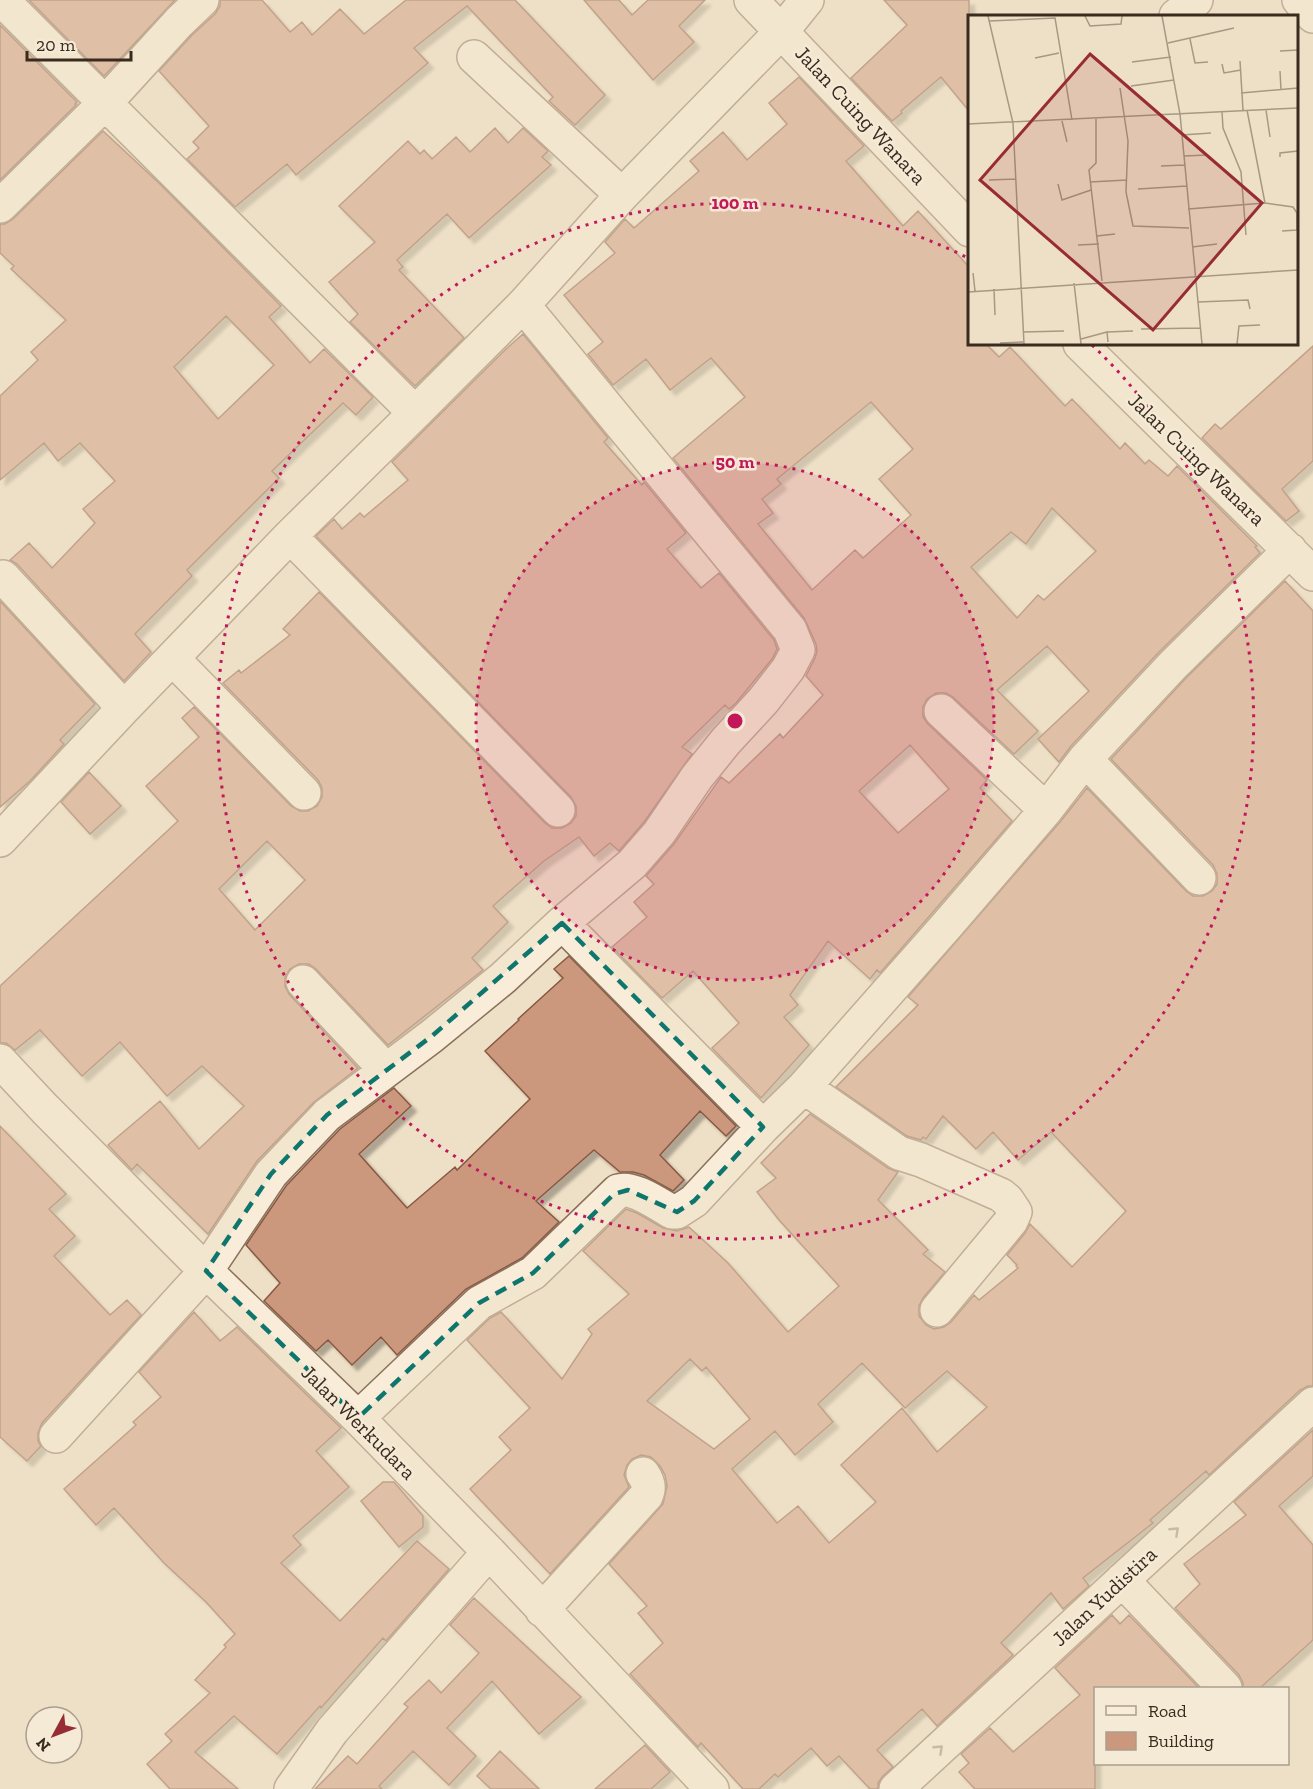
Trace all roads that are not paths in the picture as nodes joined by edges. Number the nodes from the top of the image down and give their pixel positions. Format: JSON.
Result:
{"nodes":[{"id":1,"x":2,"y":0,"type":"edge"},
{"id":2,"x":201,"y":0,"type":"edge"},
{"id":3,"x":751,"y":0,"type":"edge"},
{"id":4,"x":807,"y":0,"type":"edge"},
{"id":5,"x":1196,"y":0,"type":"edge"},
{"id":6,"x":1299,"y":0,"type":"edge"},
{"id":7,"x":1177,"y":15,"type":"edge"},
{"id":8,"x":1313,"y":15,"type":"edge"},
{"id":9,"x":782,"y":31,"type":"junction"},
{"id":10,"x":474,"y":57,"type":"dead end"},
{"id":11,"x":106,"y":102,"type":"junction"},
{"id":12,"x":622,"y":195,"type":"junction"},
{"id":13,"x":0,"y":206,"type":"edge"},
{"id":14,"x":968,"y":229,"type":"edge"},
{"id":15,"x":523,"y":305,"type":"junction"},
{"id":16,"x":1081,"y":345,"type":"edge"},
{"id":17,"x":415,"y":413,"type":"junction"},
{"id":18,"x":290,"y":536,"type":"junction"},
{"id":19,"x":1290,"y":550,"type":"junction"},
{"id":20,"x":1313,"y":574,"type":"edge"},
{"id":21,"x":3,"y":577,"type":"dead end"},
{"id":22,"x":172,"y":659,"type":"junction"},
{"id":23,"x":124,"y":708,"type":"junction"},
{"id":24,"x":941,"y":711,"type":"dead end"},
{"id":25,"x":1085,"y":759,"type":"junction"},
{"id":26,"x":304,"y":793,"type":"dead end"},
{"id":27,"x":558,"y":810,"type":"dead end"},
{"id":28,"x":1046,"y":810,"type":"junction"},
{"id":29,"x":4,"y":828,"type":"edge"},
{"id":30,"x":1199,"y":878,"type":"dead end"},
{"id":31,"x":562,"y":923,"type":"junction"},
{"id":32,"x":303,"y":982,"type":"dead end"},
{"id":33,"x":0,"y":1061,"type":"edge"},
{"id":34,"x":386,"y":1070,"type":"junction"},
{"id":35,"x":804,"y":1087,"type":"junction"},
{"id":36,"x":763,"y":1127,"type":"junction"},
{"id":37,"x":206,"y":1271,"type":"junction"},
{"id":38,"x":937,"y":1311,"type":"dead end"},
{"id":39,"x":1313,"y":1404,"type":"edge"},
{"id":40,"x":358,"y":1418,"type":"junction"},
{"id":41,"x":56,"y":1436,"type":"dead end"},
{"id":42,"x":643,"y":1474,"type":"dead end"},
{"id":43,"x":489,"y":1552,"type":"junction"},
{"id":44,"x":1122,"y":1580,"type":"junction"},
{"id":45,"x":542,"y":1610,"type":"junction"},
{"id":46,"x":1223,"y":1687,"type":"edge"},
{"id":47,"x":291,"y":1789,"type":"edge"},
{"id":48,"x":712,"y":1789,"type":"edge"},
{"id":49,"x":896,"y":1789,"type":"edge"}],
"edges":[{"from":1,"to":11,"type":"street"},
{"from":2,"to":11,"type":"street"},
{"from":3,"to":9,"type":"street","name":"Jalan Cuing Wanara"},
{"from":4,"to":9,"type":"street"},
{"from":5,"to":7,"type":"street"},
{"from":6,"to":8,"type":"street"},
{"from":9,"to":12,"type":"street"},
{"from":9,"to":14,"type":"street","name":"Jalan Cuing Wanara"},
{"from":10,"to":12,"type":"street"},
{"from":11,"to":13,"type":"street"},
{"from":11,"to":17,"type":"street"},
{"from":12,"to":15,"type":"street"},
{"from":15,"to":17,"type":"street"},
{"from":15,"to":31,"type":"street"},
{"from":16,"to":19,"type":"street","name":"Jalan Cuing Wanara"},
{"from":17,"to":18,"type":"street"},
{"from":18,"to":22,"type":"street"},
{"from":18,"to":27,"type":"street"},
{"from":19,"to":20,"type":"street","name":"Jalan Cuing Wanara"},
{"from":19,"to":25,"type":"street"},
{"from":21,"to":23,"type":"street"},
{"from":22,"to":23,"type":"street"},
{"from":22,"to":26,"type":"street"},
{"from":23,"to":29,"type":"street"},
{"from":24,"to":28,"type":"street"},
{"from":25,"to":28,"type":"street"},
{"from":25,"to":30,"type":"street"},
{"from":28,"to":35,"type":"street"},
{"from":31,"to":34,"type":"street"},
{"from":31,"to":36,"type":"street"},
{"from":32,"to":34,"type":"street"},
{"from":33,"to":37,"type":"street","name":"Jalan Werkudara"},
{"from":34,"to":37,"type":"street"},
{"from":35,"to":36,"type":"street"},
{"from":35,"to":38,"type":"street"},
{"from":36,"to":40,"type":"street"},
{"from":37,"to":40,"type":"street","name":"Jalan Werkudara"},
{"from":37,"to":41,"type":"street"},
{"from":44,"to":39,"type":"street","name":"Jalan Yudistira","one_way":true},
{"from":40,"to":43,"type":"street","name":"Jalan Werkudara"},
{"from":42,"to":45,"type":"street"},
{"from":43,"to":45,"type":"street","name":"Jalan Werkudara"},
{"from":43,"to":47,"type":"street"},
{"from":44,"to":46,"type":"street"},
{"from":49,"to":44,"type":"street","name":"Jalan Yudistira","one_way":true},
{"from":45,"to":48,"type":"street","name":"Jalan Werkudara"}]}
